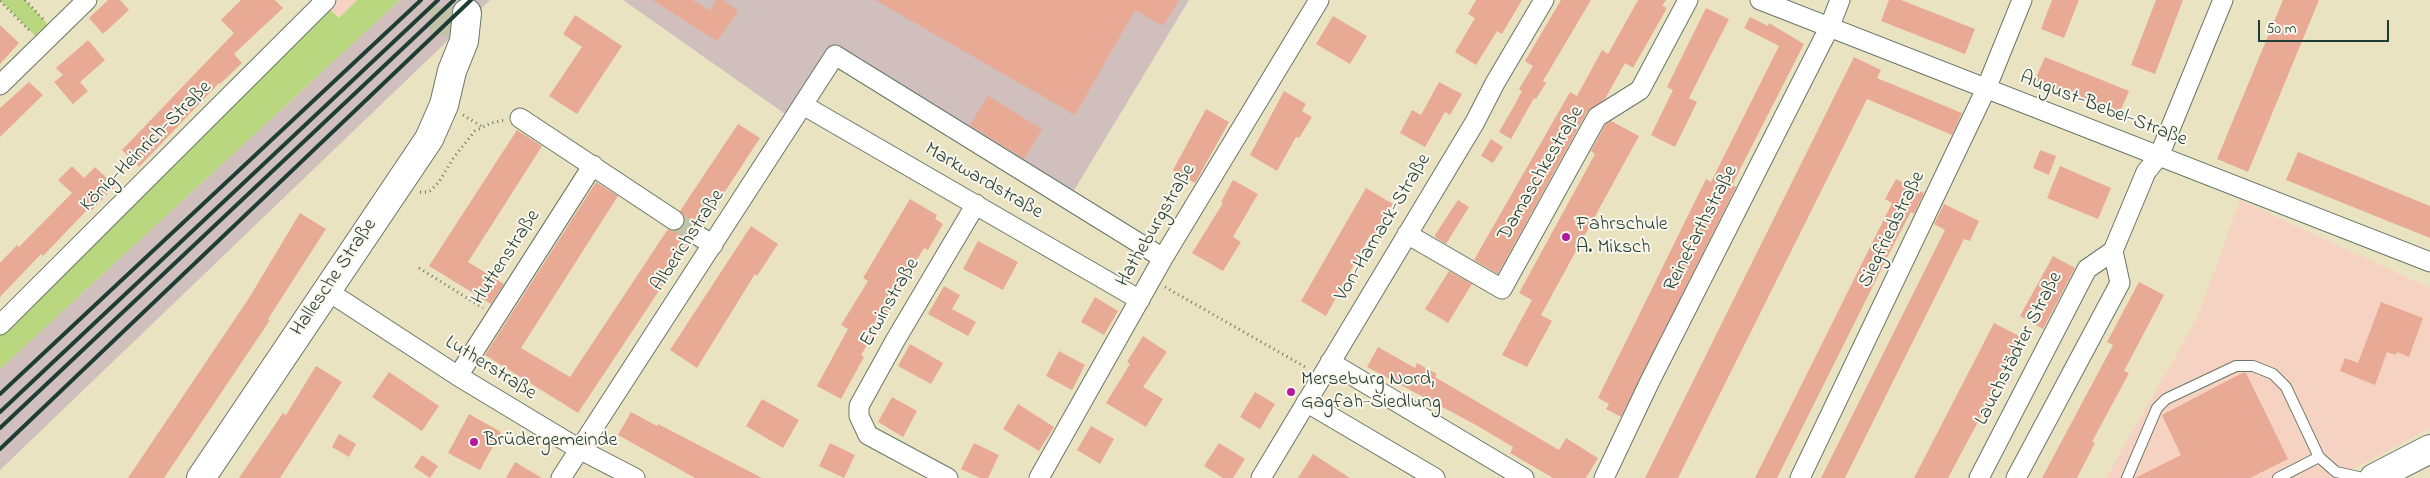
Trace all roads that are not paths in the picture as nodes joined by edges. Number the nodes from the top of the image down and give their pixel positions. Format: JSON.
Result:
{"nodes":[{"id":1,"x":87,"y":0,"type":"edge"},
{"id":2,"x":326,"y":0,"type":"edge"},
{"id":3,"x":1319,"y":0,"type":"edge"},
{"id":4,"x":1544,"y":0,"type":"edge"},
{"id":5,"x":1688,"y":0,"type":"edge"},
{"id":6,"x":1760,"y":0,"type":"edge"},
{"id":7,"x":1840,"y":0,"type":"edge"},
{"id":8,"x":2022,"y":0,"type":"edge"},
{"id":9,"x":2223,"y":0,"type":"edge"},
{"id":10,"x":467,"y":13,"type":"dead end"},
{"id":11,"x":1828,"y":28,"type":"junction"},
{"id":12,"x":443,"y":35,"type":"tunnel mouth"},
{"id":13,"x":835,"y":55,"type":"joint"},
{"id":14,"x":452,"y":71,"type":"junction"},
{"id":15,"x":0,"y":85,"type":"edge"},
{"id":16,"x":1986,"y":89,"type":"junction"},
{"id":17,"x":803,"y":105,"type":"junction"},
{"id":18,"x":520,"y":118,"type":"road end"},
{"id":19,"x":2159,"y":156,"type":"junction"},
{"id":20,"x":593,"y":165,"type":"junction"},
{"id":21,"x":976,"y":204,"type":"junction"},
{"id":22,"x":674,"y":220,"type":"tunnel mouth"},
{"id":23,"x":1407,"y":234,"type":"junction"},
{"id":24,"x":697,"y":235,"type":"tunnel mouth"},
{"id":25,"x":713,"y":245,"type":"junction"},
{"id":26,"x":2113,"y":251,"type":"junction"},
{"id":27,"x":1162,"y":258,"type":"junction"},
{"id":28,"x":2430,"y":262,"type":"edge"},
{"id":29,"x":326,"y":290,"type":"junction"},
{"id":30,"x":1140,"y":300,"type":"junction"},
{"id":31,"x":0,"y":326,"type":"edge"},
{"id":32,"x":1326,"y":369,"type":"junction"},
{"id":33,"x":458,"y":376,"type":"junction"},
{"id":34,"x":1306,"y":402,"type":"junction"},
{"id":35,"x":579,"y":449,"type":"junction"},
{"id":36,"x":2430,"y":449,"type":"edge"},
{"id":37,"x":2319,"y":457,"type":"junction"},
{"id":38,"x":201,"y":478,"type":"edge"},
{"id":39,"x":560,"y":478,"type":"edge"},
{"id":40,"x":635,"y":478,"type":"edge"},
{"id":41,"x":948,"y":478,"type":"edge"},
{"id":42,"x":1039,"y":478,"type":"edge"},
{"id":43,"x":1261,"y":478,"type":"edge"},
{"id":44,"x":1435,"y":478,"type":"edge"},
{"id":45,"x":1524,"y":478,"type":"edge"},
{"id":46,"x":1604,"y":478,"type":"edge"},
{"id":47,"x":1800,"y":478,"type":"edge"},
{"id":48,"x":1978,"y":478,"type":"edge"},
{"id":49,"x":2016,"y":478,"type":"edge"},
{"id":50,"x":2127,"y":478,"type":"edge"},
{"id":51,"x":2278,"y":478,"type":"edge"},
{"id":52,"x":2363,"y":478,"type":"edge"},
{"id":53,"x":2374,"y":478,"type":"edge"}],
"edges":[{"from":1,"to":15,"type":"street"},
{"from":2,"to":31,"type":"street","name":"König-Heinrich-Straße"},
{"from":3,"to":27,"type":"street","name":"Hatheburgstraße"},
{"from":4,"to":23,"type":"street","name":"Von-Harnack-Straße"},
{"from":5,"to":23,"type":"street","name":"Damaschkestraße"},
{"from":6,"to":11,"type":"street","name":"August-Bebel-Straße"},
{"from":7,"to":11,"type":"street","name":"Reinefarthstraße"},
{"from":8,"to":16,"type":"street","name":"Siegfriedstraße"},
{"from":9,"to":19,"type":"street"},
{"from":10,"to":14,"type":"main road","name":"Hallesche Straße"},
{"from":11,"to":16,"type":"street","name":"August-Bebel-Straße"},
{"from":11,"to":46,"type":"street","name":"Reinefarthstraße"},
{"from":12,"to":14,"type":"main road","name":"Hallesche Straße"},
{"from":13,"to":17,"type":"street","name":"Alberichstraße"},
{"from":13,"to":27,"type":"street","name":"Markwardstraße"},
{"from":14,"to":29,"type":"main road","name":"Hallesche Straße"},
{"from":16,"to":19,"type":"street","name":"August-Bebel-Straße"},
{"from":16,"to":47,"type":"street","name":"Siegfriedstraße"},
{"from":17,"to":21,"type":"street","name":"Markwardstraße"},
{"from":17,"to":25,"type":"street","name":"Alberichstraße"},
{"from":18,"to":20,"type":"street"},
{"from":19,"to":26,"type":"street"},
{"from":19,"to":28,"type":"street","name":"August-Bebel-Straße"},
{"from":20,"to":22,"type":"street"},
{"from":20,"to":33,"type":"street","name":"Huttenstraße"},
{"from":21,"to":30,"type":"street","name":"Markwardstraße"},
{"from":21,"to":41,"type":"street","name":"Erwinstraße"},
{"from":23,"to":32,"type":"street","name":"Von-Harnack-Straße"},
{"from":24,"to":25,"type":"street"},
{"from":25,"to":35,"type":"street","name":"Alberichstraße"},
{"from":26,"to":48,"type":"street","name":"Lauchstädter Straße"},
{"from":26,"to":49,"type":"street"},
{"from":27,"to":30,"type":"street","name":"Hatheburgstraße"},
{"from":29,"to":33,"type":"street","name":"Lutherstraße"},
{"from":29,"to":38,"type":"main road","name":"Hallesche Straße"},
{"from":30,"to":42,"type":"street","name":"Hatheburgstraße"},
{"from":32,"to":34,"type":"street","name":"Von-Harnack-Straße"},
{"from":32,"to":45,"type":"street"},
{"from":33,"to":35,"type":"street","name":"Lutherstraße"},
{"from":34,"to":43,"type":"street","name":"Von-Harnack-Straße"},
{"from":34,"to":44,"type":"street"},
{"from":35,"to":39,"type":"street","name":"Alberichstraße"},
{"from":35,"to":40,"type":"street","name":"Lutherstraße"},
{"from":36,"to":53,"type":"main road"},
{"from":37,"to":50,"type":"lane"},
{"from":37,"to":51,"type":"lane"},
{"from":37,"to":52,"type":"lane"}]}
